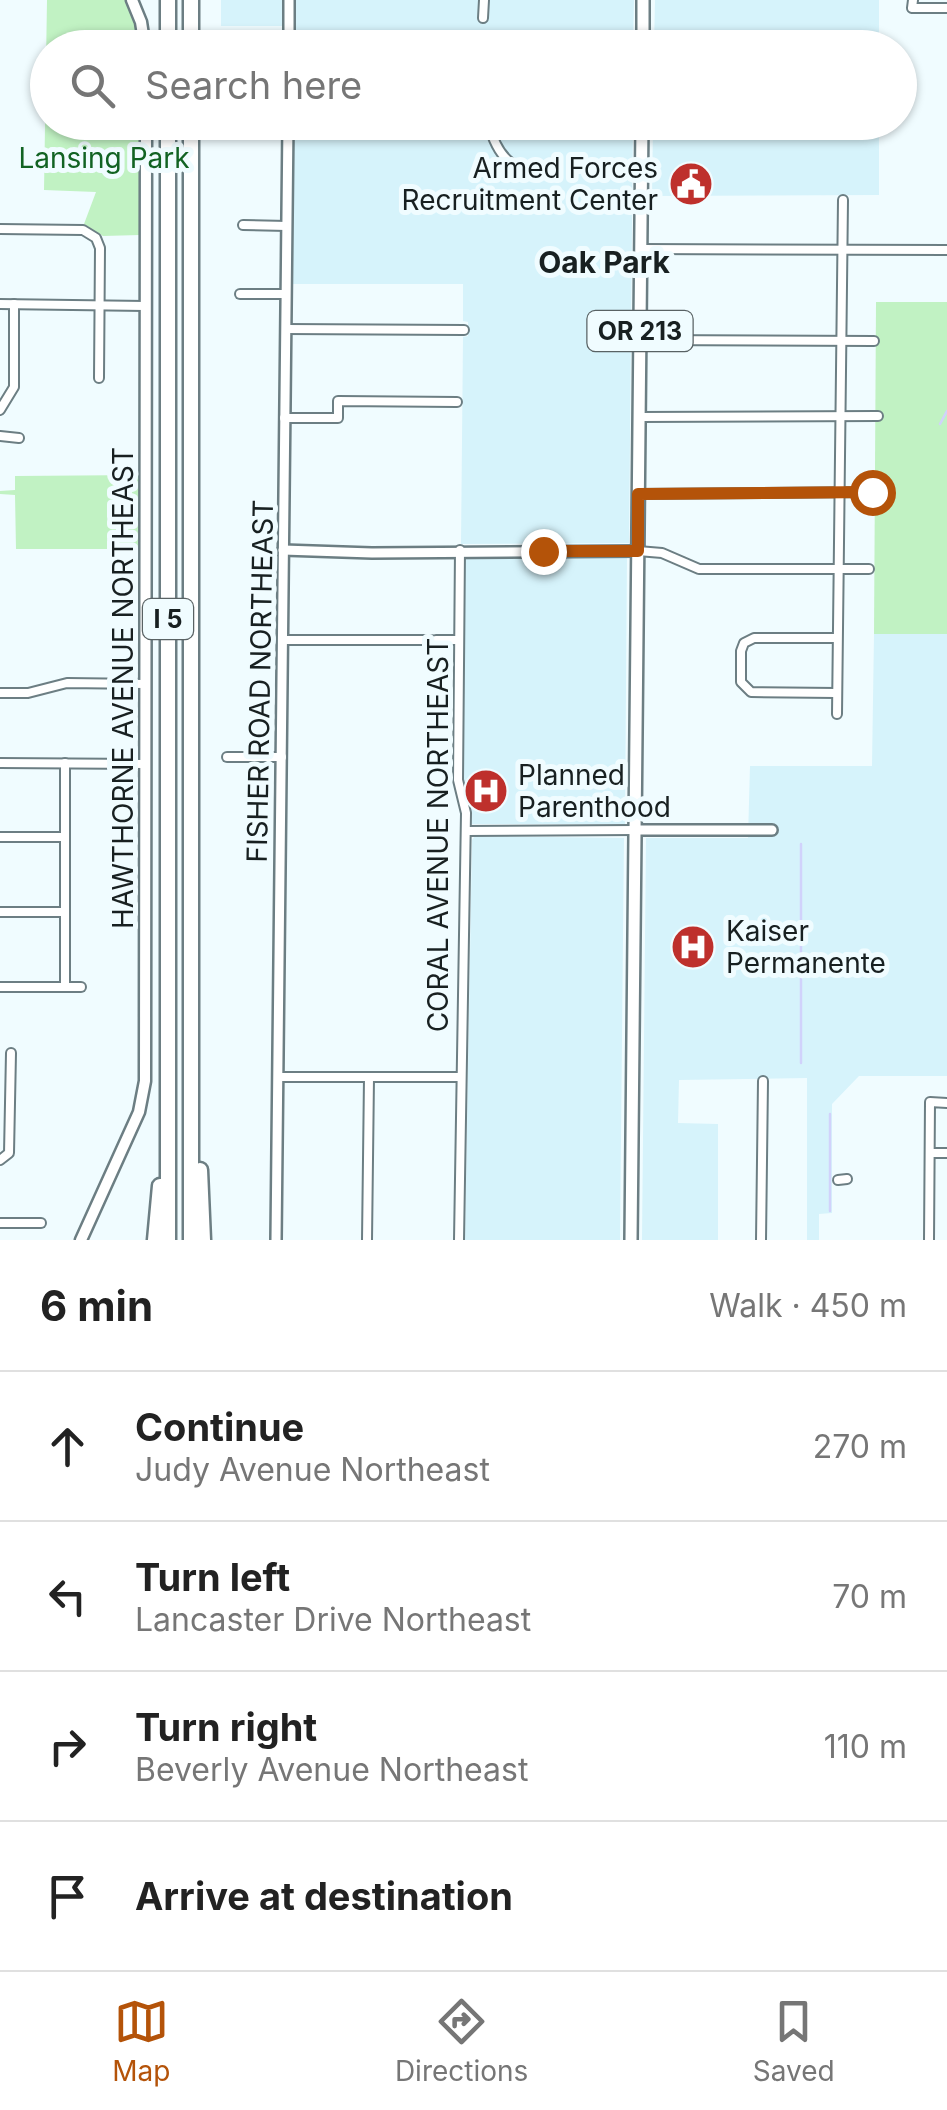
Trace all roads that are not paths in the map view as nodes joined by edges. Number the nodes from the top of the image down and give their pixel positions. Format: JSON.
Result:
{"nodes":[{"id":1,"x":132,"y":0,"type":"edge"},
{"id":2,"x":168,"y":0,"type":"edge"},
{"id":3,"x":191,"y":0,"type":"edge"},
{"id":4,"x":290,"y":0,"type":"edge"},
{"id":5,"x":484,"y":0,"type":"edge"},
{"id":6,"x":643,"y":0,"type":"edge"},
{"id":7,"x":913,"y":0,"type":"edge"},
{"id":8,"x":947,"y":8,"type":"edge"},
{"id":9,"x":482,"y":18,"type":"dead end"},
{"id":10,"x":142,"y":30,"type":"edge"},
{"id":11,"x":168,"y":30,"type":"edge"},
{"id":12,"x":191,"y":30,"type":"edge"},
{"id":13,"x":289,"y":30,"type":"edge"},
{"id":14,"x":643,"y":30,"type":"edge"},
{"id":15,"x":146,"y":140,"type":"edge"},
{"id":16,"x":168,"y":140,"type":"edge"},
{"id":17,"x":191,"y":140,"type":"edge"},
{"id":18,"x":288,"y":140,"type":"edge"},
{"id":19,"x":494,"y":140,"type":"edge"},
{"id":20,"x":642,"y":140,"type":"edge"},
{"id":21,"x":546,"y":174,"type":"dead end"},
{"id":22,"x":843,"y":200,"type":"dead end"},
{"id":23,"x":242,"y":226,"type":"dead end"},
{"id":24,"x":286,"y":226,"type":"junction"},
{"id":25,"x":0,"y":228,"type":"edge"},
{"id":26,"x":640,"y":249,"type":"junction"},
{"id":27,"x":843,"y":250,"type":"junction"},
{"id":28,"x":947,"y":250,"type":"edge"},
{"id":29,"x":240,"y":294,"type":"dead end"},
{"id":30,"x":286,"y":294,"type":"junction"},
{"id":31,"x":0,"y":304,"type":"edge"},
{"id":32,"x":14,"y":304,"type":"junction"},
{"id":33,"x":100,"y":306,"type":"junction"},
{"id":34,"x":145,"y":306,"type":"junction"},
{"id":35,"x":286,"y":329,"type":"junction"},
{"id":36,"x":464,"y":330,"type":"dead end"},
{"id":37,"x":640,"y":340,"type":"junction"},
{"id":38,"x":843,"y":340,"type":"junction"},
{"id":39,"x":874,"y":340,"type":"dead end"},
{"id":40,"x":99,"y":378,"type":"dead end"},
{"id":41,"x":457,"y":402,"type":"dead end"},
{"id":42,"x":0,"y":410,"type":"edge"},
{"id":43,"x":639,"y":416,"type":"junction"},
{"id":44,"x":841,"y":416,"type":"junction"},
{"id":45,"x":878,"y":416,"type":"dead end"},
{"id":46,"x":284,"y":418,"type":"junction"},
{"id":47,"x":0,"y":436,"type":"edge"},
{"id":48,"x":20,"y":438,"type":"dead end"},
{"id":49,"x":839,"y":492,"type":"junction"},
{"id":50,"x":872,"y":492,"type":"dead end"},
{"id":51,"x":638,"y":494,"type":"junction"},
{"id":52,"x":283,"y":550,"type":"junction"},
{"id":53,"x":460,"y":550,"type":"junction"},
{"id":54,"x":638,"y":551,"type":"junction"},
{"id":55,"x":839,"y":568,"type":"junction"},
{"id":56,"x":869,"y":568,"type":"dead end"},
{"id":57,"x":837,"y":638,"type":"junction"},
{"id":58,"x":282,"y":640,"type":"junction"},
{"id":59,"x":459,"y":640,"type":"junction"},
{"id":60,"x":145,"y":684,"type":"junction"},
{"id":61,"x":836,"y":692,"type":"junction"},
{"id":62,"x":0,"y":694,"type":"edge"},
{"id":63,"x":837,"y":714,"type":"dead end"},
{"id":64,"x":227,"y":757,"type":"dead end"},
{"id":65,"x":282,"y":757,"type":"junction"},
{"id":66,"x":0,"y":763,"type":"edge"},
{"id":67,"x":65,"y":763,"type":"junction"},
{"id":68,"x":146,"y":764,"type":"junction"},
{"id":69,"x":635,"y":830,"type":"junction"},
{"id":70,"x":772,"y":830,"type":"dead end"},
{"id":71,"x":466,"y":831,"type":"junction"},
{"id":72,"x":64,"y":836,"type":"junction"},
{"id":73,"x":0,"y":837,"type":"edge"},
{"id":74,"x":0,"y":912,"type":"edge"},
{"id":75,"x":64,"y":912,"type":"junction"},
{"id":76,"x":0,"y":986,"type":"edge"},
{"id":77,"x":65,"y":986,"type":"junction"},
{"id":78,"x":81,"y":987,"type":"dead end"},
{"id":79,"x":11,"y":1053,"type":"dead end"},
{"id":80,"x":278,"y":1077,"type":"junction"},
{"id":81,"x":461,"y":1077,"type":"junction"},
{"id":82,"x":370,"y":1078,"type":"junction"},
{"id":83,"x":763,"y":1081,"type":"dead end"},
{"id":84,"x":947,"y":1102,"type":"edge"},
{"id":85,"x":930,"y":1153,"type":"junction"},
{"id":86,"x":947,"y":1153,"type":"edge"},
{"id":87,"x":4,"y":1158,"type":"edge"},
{"id":88,"x":0,"y":1223,"type":"edge"},
{"id":89,"x":41,"y":1223,"type":"dead end"},
{"id":90,"x":162,"y":1237,"type":"edge"},
{"id":91,"x":197,"y":1237,"type":"edge"},
{"id":92,"x":81,"y":1240,"type":"edge"},
{"id":93,"x":276,"y":1240,"type":"edge"},
{"id":94,"x":367,"y":1240,"type":"edge"},
{"id":95,"x":459,"y":1240,"type":"edge"},
{"id":96,"x":631,"y":1240,"type":"edge"},
{"id":97,"x":762,"y":1240,"type":"edge"},
{"id":98,"x":928,"y":1240,"type":"edge"}],
"edges":[{"from":1,"to":10,"type":"main road"},
{"from":2,"to":11,"type":"highway"},
{"from":3,"to":12,"type":"highway"},
{"from":4,"to":13,"type":"street"},
{"from":5,"to":9,"type":"street"},
{"from":6,"to":14,"type":"main road"},
{"from":7,"to":8,"type":"street"},
{"from":15,"to":34,"type":"main road","name":"HAWTHORNE AVENUE NORTHEAST"},
{"from":16,"to":90,"type":"highway","number":"I 5"},
{"from":17,"to":91,"type":"highway","number":"I 5"},
{"from":18,"to":24,"type":"street","name":"FISHER ROAD NORTHEAST"},
{"from":19,"to":21,"type":"street"},
{"from":20,"to":26,"type":"main road","number":"OR 213"},
{"from":22,"to":27,"type":"street"},
{"from":23,"to":24,"type":"street"},
{"from":24,"to":30,"type":"street","name":"FISHER ROAD NORTHEAST"},
{"from":25,"to":33,"type":"street"},
{"from":26,"to":27,"type":"street"},
{"from":26,"to":37,"type":"main road","number":"OR 213"},
{"from":27,"to":28,"type":"street"},
{"from":27,"to":38,"type":"street"},
{"from":29,"to":30,"type":"street"},
{"from":30,"to":35,"type":"street","name":"FISHER ROAD NORTHEAST"},
{"from":31,"to":32,"type":"street"},
{"from":32,"to":33,"type":"street"},
{"from":32,"to":42,"type":"street"},
{"from":33,"to":34,"type":"street"},
{"from":33,"to":40,"type":"street"},
{"from":34,"to":60,"type":"main road","name":"HAWTHORNE AVENUE NORTHEAST"},
{"from":35,"to":36,"type":"street"},
{"from":35,"to":46,"type":"street","name":"FISHER ROAD NORTHEAST"},
{"from":37,"to":38,"type":"street"},
{"from":37,"to":43,"type":"main road","number":"OR 213"},
{"from":38,"to":39,"type":"street"},
{"from":38,"to":44,"type":"street"},
{"from":41,"to":46,"type":"street"},
{"from":43,"to":44,"type":"street"},
{"from":43,"to":51,"type":"main road","number":"OR 213"},
{"from":44,"to":45,"type":"street"},
{"from":44,"to":49,"type":"street"},
{"from":46,"to":52,"type":"street","name":"FISHER ROAD NORTHEAST"},
{"from":47,"to":48,"type":"street"},
{"from":49,"to":50,"type":"street"},
{"from":49,"to":51,"type":"street"},
{"from":49,"to":55,"type":"street"},
{"from":51,"to":54,"type":"main road","number":"OR 213"},
{"from":52,"to":53,"type":"street"},
{"from":52,"to":58,"type":"street","name":"FISHER ROAD NORTHEAST"},
{"from":53,"to":54,"type":"street"},
{"from":53,"to":59,"type":"street","name":"CORAL AVENUE NORTHEAST"},
{"from":54,"to":55,"type":"street"},
{"from":54,"to":69,"type":"main road","number":"OR 213"},
{"from":55,"to":56,"type":"street"},
{"from":55,"to":57,"type":"street"},
{"from":57,"to":61,"type":"street"},
{"from":57,"to":61,"type":"street"},
{"from":58,"to":59,"type":"street"},
{"from":58,"to":65,"type":"street","name":"FISHER ROAD NORTHEAST"},
{"from":59,"to":71,"type":"street","name":"CORAL AVENUE NORTHEAST"},
{"from":60,"to":62,"type":"street"},
{"from":60,"to":68,"type":"main road","name":"HAWTHORNE AVENUE NORTHEAST"},
{"from":61,"to":63,"type":"street"},
{"from":64,"to":65,"type":"street"},
{"from":65,"to":80,"type":"street","name":"FISHER ROAD NORTHEAST"},
{"from":66,"to":67,"type":"street"},
{"from":67,"to":68,"type":"street"},
{"from":67,"to":72,"type":"street"},
{"from":68,"to":92,"type":"main road","name":"HAWTHORNE AVENUE NORTHEAST"},
{"from":69,"to":70,"type":"street"},
{"from":69,"to":71,"type":"street"},
{"from":69,"to":96,"type":"main road","number":"OR 213"},
{"from":71,"to":81,"type":"street","name":"CORAL AVENUE NORTHEAST"},
{"from":72,"to":73,"type":"street"},
{"from":72,"to":75,"type":"street"},
{"from":74,"to":75,"type":"street"},
{"from":75,"to":77,"type":"street"},
{"from":76,"to":77,"type":"street"},
{"from":77,"to":78,"type":"street"},
{"from":79,"to":87,"type":"street"},
{"from":80,"to":82,"type":"street"},
{"from":80,"to":93,"type":"street","name":"FISHER ROAD NORTHEAST"},
{"from":81,"to":82,"type":"street"},
{"from":81,"to":95,"type":"street","name":"CORAL AVENUE NORTHEAST"},
{"from":82,"to":94,"type":"street"},
{"from":83,"to":97,"type":"street"},
{"from":84,"to":85,"type":"street"},
{"from":85,"to":86,"type":"street"},
{"from":85,"to":98,"type":"street"},
{"from":88,"to":89,"type":"street"}]}
